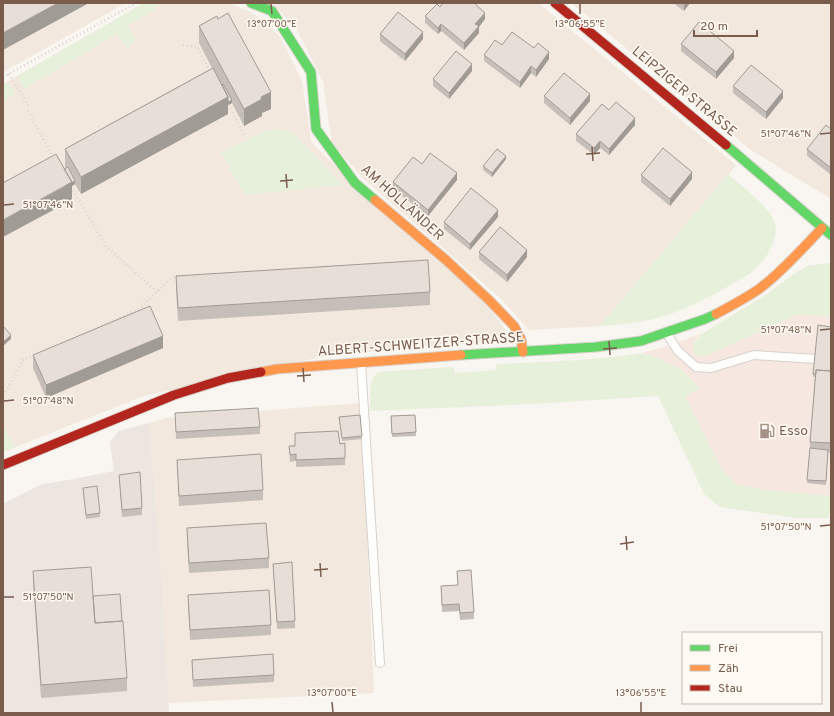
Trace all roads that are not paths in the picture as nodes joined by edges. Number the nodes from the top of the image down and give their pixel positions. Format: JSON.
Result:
{"nodes":[{"id":1,"x":251,"y":3,"type":"edge"},
{"id":2,"x":555,"y":3,"type":"edge"},
{"id":3,"x":822,"y":228,"type":"junction"},
{"id":4,"x":831,"y":235,"type":"edge"},
{"id":5,"x":666,"y":333,"type":"junction"},
{"id":6,"x":523,"y":352,"type":"junction"},
{"id":7,"x":815,"y":359,"type":"edge"},
{"id":8,"x":361,"y":362,"type":"junction"},
{"id":9,"x":3,"y":465,"type":"edge"},
{"id":10,"x":380,"y":663,"type":"dead end"}],
"edges":[{"from":1,"to":6,"type":"street","name":"AM HOLLÄNDER"},
{"from":2,"to":3,"type":"street","name":"LEIPZIGER STRASSE"},
{"from":3,"to":4,"type":"street","name":"LEIPZIGER STRASSE"},
{"from":3,"to":5,"type":"street","name":"ALBERT-SCHWEITZER-STRASSE"},
{"from":5,"to":6,"type":"street","name":"ALBERT-SCHWEITZER-STRASSE"},
{"from":5,"to":7,"type":"lane"},
{"from":6,"to":8,"type":"street","name":"ALBERT-SCHWEITZER-STRASSE"},
{"from":8,"to":9,"type":"street","name":"ALBERT-SCHWEITZER-STRASSE"},
{"from":8,"to":10,"type":"lane"}]}
